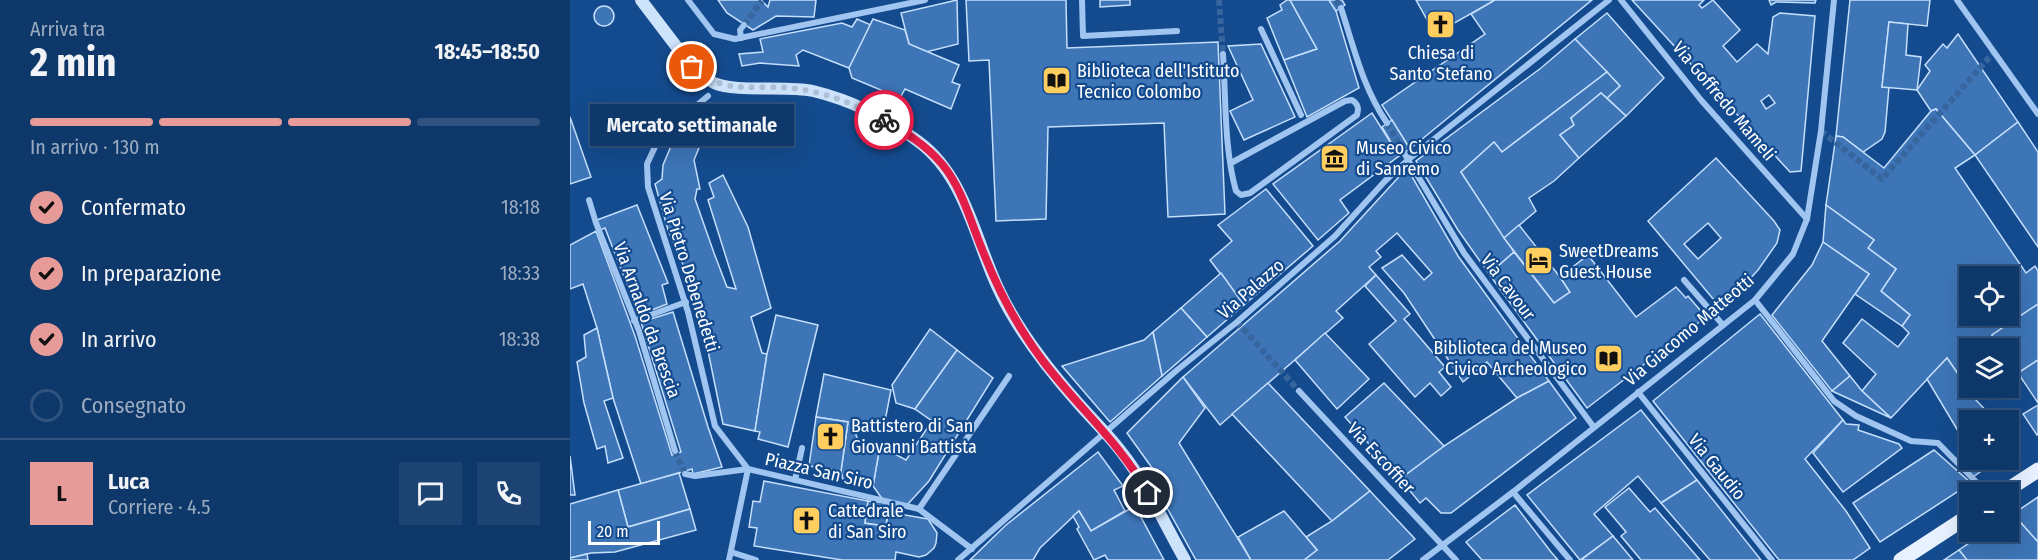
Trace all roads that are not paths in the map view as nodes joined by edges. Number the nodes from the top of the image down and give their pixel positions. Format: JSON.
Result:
{"nodes":[{"id":1,"x":641,"y":0,"type":"edge"},
{"id":2,"x":688,"y":0,"type":"edge"},
{"id":3,"x":925,"y":0,"type":"edge"},
{"id":4,"x":1082,"y":0,"type":"edge"},
{"id":5,"x":1609,"y":0,"type":"edge"},
{"id":6,"x":1621,"y":0,"type":"edge"},
{"id":7,"x":1834,"y":0,"type":"edge"},
{"id":8,"x":1957,"y":0,"type":"edge"},
{"id":9,"x":1341,"y":8,"type":"tunnel mouth"},
{"id":10,"x":744,"y":25,"type":"tunnel mouth"},
{"id":11,"x":1261,"y":28,"type":"dead end"},
{"id":12,"x":1177,"y":31,"type":"dead end"},
{"id":13,"x":741,"y":38,"type":"junction"},
{"id":14,"x":1223,"y":54,"type":"tunnel mouth"},
{"id":15,"x":708,"y":96,"type":"dead end"},
{"id":16,"x":2038,"y":114,"type":"edge"},
{"id":17,"x":1301,"y":115,"type":"dead end"},
{"id":18,"x":1387,"y":123,"type":"tunnel mouth"},
{"id":19,"x":1404,"y":153,"type":"tunnel mouth"},
{"id":20,"x":1409,"y":159,"type":"junction"},
{"id":21,"x":1231,"y":163,"type":"junction"},
{"id":22,"x":589,"y":200,"type":"dead end"},
{"id":23,"x":1807,"y":219,"type":"junction"},
{"id":24,"x":1684,"y":280,"type":"dead end"},
{"id":25,"x":1755,"y":300,"type":"junction"},
{"id":26,"x":686,"y":302,"type":"junction"},
{"id":27,"x":634,"y":321,"type":"junction"},
{"id":28,"x":1722,"y":325,"type":"junction"},
{"id":29,"x":1009,"y":376,"type":"dead end"},
{"id":30,"x":1299,"y":391,"type":"tunnel mouth"},
{"id":31,"x":1638,"y":392,"type":"junction"},
{"id":32,"x":1593,"y":426,"type":"junction"},
{"id":33,"x":1105,"y":434,"type":"junction"},
{"id":34,"x":802,"y":448,"type":"dead end"},
{"id":35,"x":675,"y":451,"type":"tunnel mouth"},
{"id":36,"x":748,"y":469,"type":"junction"},
{"id":37,"x":2038,"y":470,"type":"edge"},
{"id":38,"x":685,"y":474,"type":"dead end"},
{"id":39,"x":795,"y":480,"type":"junction"},
{"id":40,"x":1976,"y":482,"type":"edge"},
{"id":41,"x":2019,"y":482,"type":"edge"},
{"id":42,"x":1513,"y":492,"type":"junction"},
{"id":43,"x":919,"y":509,"type":"junction"},
{"id":44,"x":1959,"y":522,"type":"edge"},
{"id":45,"x":1442,"y":545,"type":"junction"},
{"id":46,"x":972,"y":549,"type":"junction"},
{"id":47,"x":731,"y":552,"type":"junction"},
{"id":48,"x":729,"y":560,"type":"edge"},
{"id":49,"x":756,"y":560,"type":"edge"},
{"id":50,"x":958,"y":560,"type":"edge"},
{"id":51,"x":1185,"y":560,"type":"edge"},
{"id":52,"x":1423,"y":560,"type":"edge"},
{"id":53,"x":1456,"y":560,"type":"edge"},
{"id":54,"x":1570,"y":560,"type":"edge"},
{"id":55,"x":1772,"y":560,"type":"edge"},
{"id":56,"x":1901,"y":560,"type":"edge"}],
"edges":[{"from":1,"to":33,"type":"main road"},
{"from":2,"to":13,"type":"street"},
{"from":3,"to":13,"type":"street"},
{"from":4,"to":12,"type":"street"},
{"from":5,"to":20,"type":"street","name":"Via Palazzo"},
{"from":6,"to":23,"type":"street","name":"Via Goffredo Mameli"},
{"from":7,"to":23,"type":"street","name":"Via Giacomo Matteotti"},
{"from":8,"to":16,"type":"street"},
{"from":9,"to":18,"type":"street"},
{"from":10,"to":13,"type":"street"},
{"from":11,"to":17,"type":"street"},
{"from":14,"to":21,"type":"street"},
{"from":15,"to":26,"type":"street","name":"Via Pietro Debenedetti"},
{"from":19,"to":20,"type":"street"},
{"from":20,"to":32,"type":"street","name":"Via Cavour"},
{"from":20,"to":33,"type":"street","name":"Via Palazzo"},
{"from":21,"to":21,"type":"street"},
{"from":22,"to":27,"type":"street","name":"Via Arnaldo da Brescia"},
{"from":23,"to":25,"type":"street","name":"Via Giacomo Matteotti"},
{"from":24,"to":28,"type":"street"},
{"from":25,"to":28,"type":"street","name":"Via Giacomo Matteotti"},
{"from":25,"to":40,"type":"street"},
{"from":26,"to":27,"type":"street"},
{"from":26,"to":36,"type":"street","name":"Via Pietro Debenedetti"},
{"from":27,"to":35,"type":"street","name":"Via Arnaldo da Brescia"},
{"from":28,"to":31,"type":"street","name":"Via Giacomo Matteotti"},
{"from":29,"to":43,"type":"street"},
{"from":30,"to":45,"type":"street","name":"Via Escoffier"},
{"from":31,"to":32,"type":"street","name":"Via Giacomo Matteotti"},
{"from":31,"to":55,"type":"street","name":"Via Gaudio"},
{"from":32,"to":42,"type":"street","name":"Via Giacomo Matteotti"},
{"from":33,"to":46,"type":"street","name":"Via Palazzo"},
{"from":33,"to":51,"type":"main road"},
{"from":34,"to":39,"type":"street"},
{"from":36,"to":38,"type":"street","name":"Piazza San Siro"},
{"from":36,"to":39,"type":"street","name":"Piazza San Siro"},
{"from":36,"to":47,"type":"street","name":"Piazza San Siro"},
{"from":37,"to":41,"type":"main road"},
{"from":39,"to":43,"type":"street","name":"Piazza San Siro"},
{"from":42,"to":45,"type":"street","name":"Via Giacomo Matteotti"},
{"from":42,"to":54,"type":"street"},
{"from":43,"to":46,"type":"street"},
{"from":44,"to":56,"type":"main road"},
{"from":45,"to":52,"type":"street","name":"Via Giacomo Matteotti"},
{"from":45,"to":53,"type":"street","name":"Via Escoffier"},
{"from":46,"to":50,"type":"street","name":"Via Palazzo"},
{"from":47,"to":48,"type":"street","name":"Piazza San Siro"},
{"from":47,"to":49,"type":"street"}]}
